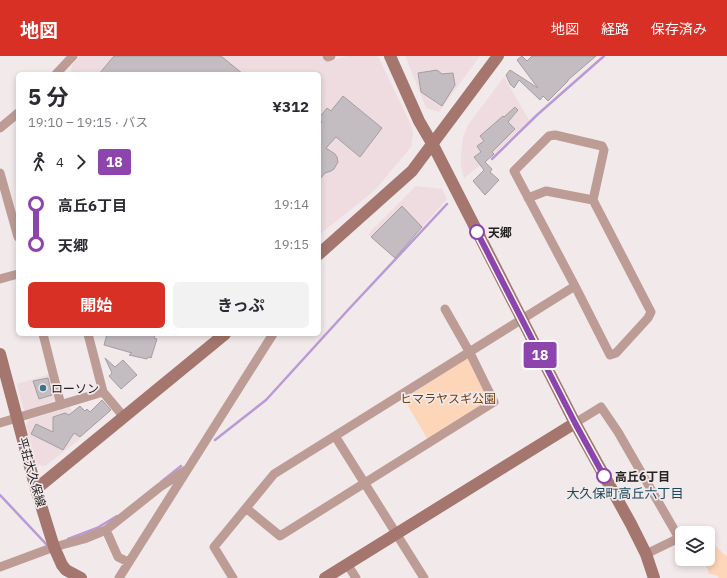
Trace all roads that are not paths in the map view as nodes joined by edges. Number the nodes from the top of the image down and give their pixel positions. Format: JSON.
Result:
{"nodes":[{"id":1,"x":73,"y":56,"type":"edge"},
{"id":2,"x":327,"y":56,"type":"edge"},
{"id":3,"x":331,"y":56,"type":"edge"},
{"id":4,"x":390,"y":56,"type":"edge"},
{"id":5,"x":498,"y":56,"type":"edge"},
{"id":6,"x":64,"y":60,"type":"edge"},
{"id":7,"x":57,"y":72,"type":"edge"},
{"id":8,"x":16,"y":114,"type":"edge"},
{"id":9,"x":0,"y":128,"type":"edge"},
{"id":10,"x":433,"y":145,"type":"junction"},
{"id":11,"x":0,"y":173,"type":"edge"},
{"id":12,"x":528,"y":198,"type":"junction"},
{"id":13,"x":593,"y":200,"type":"junction"},
{"id":14,"x":16,"y":230,"type":"edge"},
{"id":15,"x":321,"y":252,"type":"edge"},
{"id":16,"x":16,"y":275,"type":"edge"},
{"id":17,"x":0,"y":279,"type":"edge"},
{"id":18,"x":575,"y":286,"type":"junction"},
{"id":19,"x":445,"y":309,"type":"dead end"},
{"id":20,"x":521,"y":319,"type":"junction"},
{"id":21,"x":44,"y":336,"type":"edge"},
{"id":22,"x":89,"y":336,"type":"edge"},
{"id":23,"x":223,"y":336,"type":"edge"},
{"id":24,"x":273,"y":336,"type":"edge"},
{"id":25,"x":470,"y":353,"type":"junction"},
{"id":26,"x":0,"y":354,"type":"edge"},
{"id":27,"x":103,"y":392,"type":"junction"},
{"id":28,"x":61,"y":405,"type":"junction"},
{"id":29,"x":124,"y":417,"type":"junction"},
{"id":30,"x":16,"y":418,"type":"junction"},
{"id":31,"x":0,"y":423,"type":"edge"},
{"id":32,"x":575,"y":423,"type":"junction"},
{"id":33,"x":335,"y":436,"type":"junction"},
{"id":34,"x":189,"y":468,"type":"junction"},
{"id":35,"x":363,"y":484,"type":"junction"},
{"id":36,"x":36,"y":489,"type":"junction"},
{"id":37,"x":246,"y":508,"type":"junction"},
{"id":38,"x":106,"y":530,"type":"junction"},
{"id":39,"x":396,"y":534,"type":"junction"},
{"id":40,"x":54,"y":547,"type":"junction"},
{"id":41,"x":646,"y":554,"type":"junction"},
{"id":42,"x":128,"y":562,"type":"junction"},
{"id":43,"x":347,"y":564,"type":"junction"},
{"id":44,"x":0,"y":567,"type":"edge"},
{"id":45,"x":81,"y":578,"type":"edge"},
{"id":46,"x":119,"y":578,"type":"edge"},
{"id":47,"x":233,"y":578,"type":"edge"},
{"id":48,"x":325,"y":578,"type":"edge"},
{"id":49,"x":356,"y":578,"type":"edge"},
{"id":50,"x":424,"y":578,"type":"edge"},
{"id":51,"x":654,"y":578,"type":"edge"}],
"edges":[{"from":1,"to":6,"type":"street"},
{"from":2,"to":3,"type":"street"},
{"from":4,"to":10,"type":"main road"},
{"from":5,"to":10,"type":"main road"},
{"from":6,"to":7,"type":"street"},
{"from":8,"to":9,"type":"street"},
{"from":10,"to":15,"type":"main road"},
{"from":10,"to":20,"type":"main road"},
{"from":11,"to":14,"type":"street"},
{"from":12,"to":13,"type":"street"},
{"from":12,"to":13,"type":"street"},
{"from":12,"to":18,"type":"street"},
{"from":13,"to":18,"type":"street"},
{"from":16,"to":17,"type":"street"},
{"from":18,"to":20,"type":"street"},
{"from":19,"to":25,"type":"street"},
{"from":20,"to":25,"type":"street"},
{"from":20,"to":32,"type":"main road"},
{"from":21,"to":28,"type":"street"},
{"from":22,"to":27,"type":"street"},
{"from":23,"to":29,"type":"main road"},
{"from":24,"to":34,"type":"street"},
{"from":25,"to":33,"type":"street"},
{"from":25,"to":35,"type":"street"},
{"from":26,"to":30,"type":"main road","name":"平荘大久保線"},
{"from":27,"to":28,"type":"street"},
{"from":27,"to":29,"type":"street"},
{"from":28,"to":30,"type":"street"},
{"from":29,"to":36,"type":"main road"},
{"from":30,"to":31,"type":"street"},
{"from":30,"to":36,"type":"main road","name":"平荘大久保線"},
{"from":32,"to":39,"type":"main road"},
{"from":32,"to":41,"type":"main road"},
{"from":32,"to":41,"type":"street"},
{"from":33,"to":35,"type":"street"},
{"from":33,"to":37,"type":"street"},
{"from":34,"to":38,"type":"street"},
{"from":34,"to":42,"type":"street"},
{"from":35,"to":37,"type":"street"},
{"from":35,"to":39,"type":"street"},
{"from":36,"to":40,"type":"main road","name":"平荘大久保線"},
{"from":37,"to":47,"type":"street"},
{"from":38,"to":40,"type":"street"},
{"from":38,"to":42,"type":"street"},
{"from":39,"to":43,"type":"main road"},
{"from":39,"to":50,"type":"street"},
{"from":40,"to":44,"type":"street"},
{"from":40,"to":45,"type":"main road","name":"平荘大久保線"},
{"from":41,"to":51,"type":"main road"},
{"from":42,"to":46,"type":"street"},
{"from":43,"to":48,"type":"main road"},
{"from":43,"to":49,"type":"street"}]}
